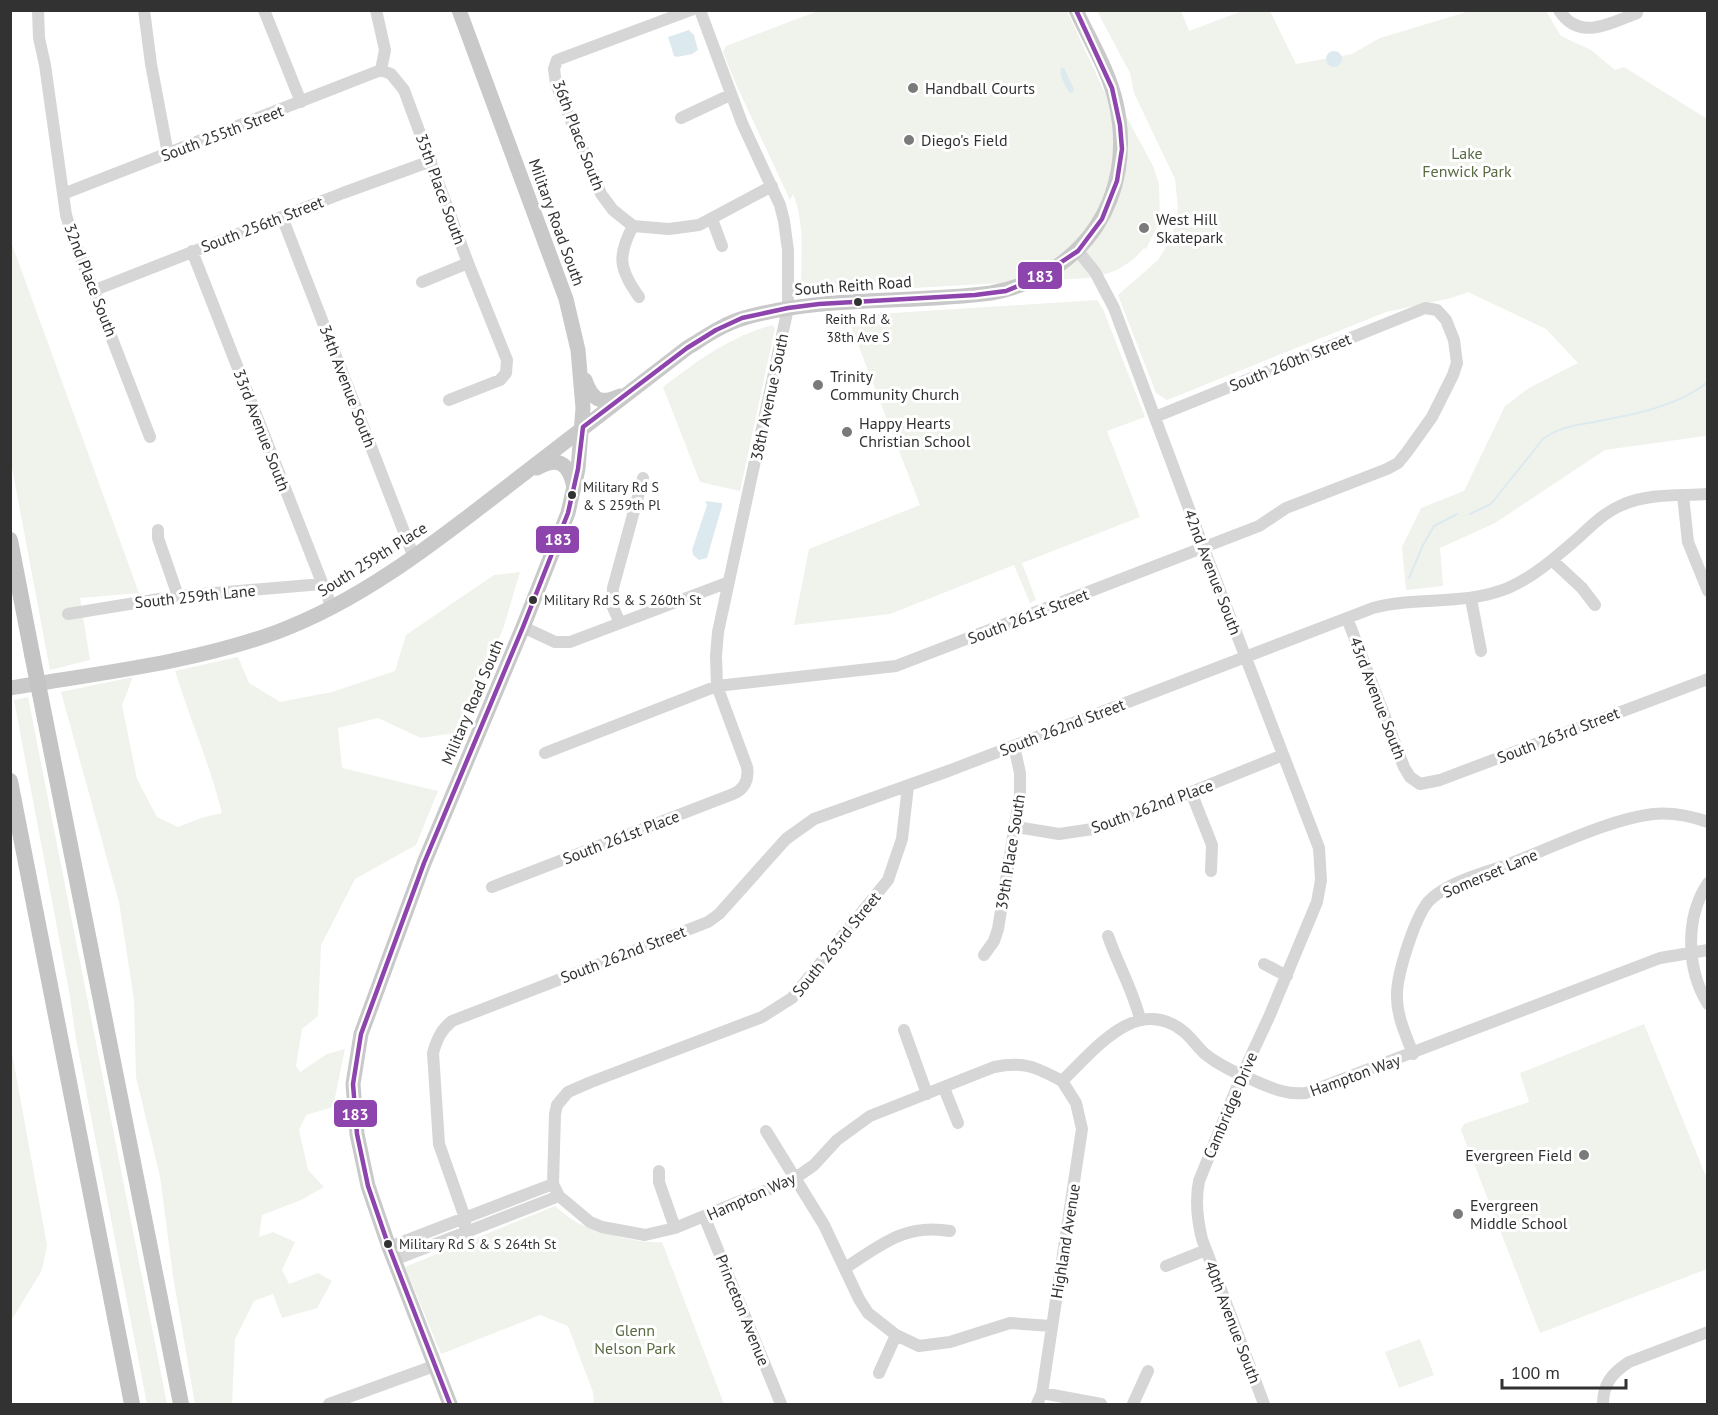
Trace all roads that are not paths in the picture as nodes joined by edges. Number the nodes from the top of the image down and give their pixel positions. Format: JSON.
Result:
{"nodes":[{"id":1,"x":38,"y":10,"type":"edge"},
{"id":2,"x":144,"y":10,"type":"edge"},
{"id":3,"x":264,"y":10,"type":"edge"},
{"id":4,"x":376,"y":10,"type":"edge"},
{"id":5,"x":459,"y":10,"type":"edge"},
{"id":6,"x":691,"y":10,"type":"edge"},
{"id":7,"x":700,"y":10,"type":"edge"},
{"id":8,"x":1076,"y":10,"type":"edge"},
{"id":9,"x":1559,"y":10,"type":"edge"},
{"id":10,"x":1637,"y":13,"type":"dead end"},
{"id":11,"x":381,"y":69,"type":"junction"},
{"id":12,"x":730,"y":95,"type":"junction"},
{"id":13,"x":301,"y":102,"type":"junction"},
{"id":14,"x":681,"y":118,"type":"dead end"},
{"id":15,"x":168,"y":154,"type":"junction"},
{"id":16,"x":431,"y":161,"type":"junction"},
{"id":17,"x":772,"y":186,"type":"junction"},
{"id":18,"x":63,"y":194,"type":"junction"},
{"id":19,"x":282,"y":217,"type":"junction"},
{"id":20,"x":712,"y":219,"type":"junction"},
{"id":21,"x":633,"y":226,"type":"junction"},
{"id":22,"x":722,"y":246,"type":"dead end"},
{"id":23,"x":1078,"y":251,"type":"junction"},
{"id":24,"x":192,"y":252,"type":"junction"},
{"id":25,"x":468,"y":263,"type":"junction"},
{"id":26,"x":422,"y":282,"type":"dead end"},
{"id":27,"x":95,"y":291,"type":"junction"},
{"id":28,"x":639,"y":297,"type":"dead end"},
{"id":29,"x":788,"y":308,"type":"junction"},
{"id":30,"x":581,"y":368,"type":"junction"},
{"id":31,"x":1454,"y":375,"type":"joint"},
{"id":32,"x":631,"y":391,"type":"junction"},
{"id":33,"x":449,"y":400,"type":"dead end"},
{"id":34,"x":1155,"y":417,"type":"junction"},
{"id":35,"x":583,"y":428,"type":"junction"},
{"id":36,"x":150,"y":437,"type":"dead end"},
{"id":37,"x":643,"y":477,"type":"dead end"},
{"id":38,"x":514,"y":481,"type":"junction"},
{"id":39,"x":574,"y":490,"type":"junction"},
{"id":40,"x":1707,"y":494,"type":"edge"},
{"id":41,"x":1683,"y":496,"type":"junction"},
{"id":42,"x":158,"y":530,"type":"dead end"},
{"id":43,"x":10,"y":540,"type":"edge"},
{"id":44,"x":1204,"y":549,"type":"junction"},
{"id":45,"x":413,"y":555,"type":"junction"},
{"id":46,"x":1553,"y":561,"type":"junction"},
{"id":47,"x":729,"y":582,"type":"junction"},
{"id":48,"x":322,"y":584,"type":"junction"},
{"id":49,"x":1707,"y":591,"type":"edge"},
{"id":50,"x":178,"y":596,"type":"junction"},
{"id":51,"x":1471,"y":599,"type":"junction"},
{"id":52,"x":1595,"y":606,"type":"dead end"},
{"id":53,"x":332,"y":608,"type":"junction"},
{"id":54,"x":68,"y":614,"type":"dead end"},
{"id":55,"x":1347,"y":618,"type":"junction"},
{"id":56,"x":620,"y":623,"type":"junction"},
{"id":57,"x":523,"y":627,"type":"junction"},
{"id":58,"x":1481,"y":651,"type":"dead end"},
{"id":59,"x":1245,"y":656,"type":"junction"},
{"id":60,"x":1707,"y":679,"type":"edge"},
{"id":61,"x":717,"y":686,"type":"junction"},
{"id":62,"x":10,"y":688,"type":"edge"},
{"id":63,"x":1014,"y":746,"type":"junction"},
{"id":64,"x":545,"y":753,"type":"dead end"},
{"id":65,"x":1283,"y":755,"type":"junction"},
{"id":66,"x":1410,"y":777,"type":"joint"},
{"id":67,"x":10,"y":781,"type":"edge"},
{"id":68,"x":908,"y":786,"type":"junction"},
{"id":69,"x":1191,"y":792,"type":"junction"},
{"id":70,"x":1707,"y":822,"type":"edge"},
{"id":71,"x":1016,"y":827,"type":"junction"},
{"id":72,"x":1211,"y":871,"type":"dead end"},
{"id":73,"x":1707,"y":883,"type":"edge"},
{"id":74,"x":492,"y":887,"type":"dead end"},
{"id":75,"x":1317,"y":902,"type":"joint"},
{"id":76,"x":1108,"y":936,"type":"dead end"},
{"id":77,"x":1707,"y":950,"type":"edge"},
{"id":78,"x":1692,"y":951,"type":"junction"},
{"id":79,"x":984,"y":956,"type":"dead end"},
{"id":80,"x":1264,"y":964,"type":"dead end"},
{"id":81,"x":1287,"y":976,"type":"junction"},
{"id":82,"x":1707,"y":1004,"type":"edge"},
{"id":83,"x":1140,"y":1019,"type":"junction"},
{"id":84,"x":904,"y":1030,"type":"dead end"},
{"id":85,"x":1413,"y":1054,"type":"junction"},
{"id":86,"x":1242,"y":1075,"type":"junction"},
{"id":87,"x":1062,"y":1081,"type":"junction"},
{"id":88,"x":944,"y":1088,"type":"junction"},
{"id":89,"x":927,"y":1094,"type":"junction"},
{"id":90,"x":958,"y":1123,"type":"dead end"},
{"id":91,"x":766,"y":1131,"type":"dead end"},
{"id":92,"x":659,"y":1171,"type":"dead end"},
{"id":93,"x":794,"y":1179,"type":"junction"},
{"id":94,"x":553,"y":1184,"type":"junction"},
{"id":95,"x":559,"y":1196,"type":"junction"},
{"id":96,"x":705,"y":1216,"type":"junction"},
{"id":97,"x":465,"y":1218,"type":"junction"},
{"id":98,"x":675,"y":1228,"type":"junction"},
{"id":99,"x":950,"y":1231,"type":"dead end"},
{"id":100,"x":465,"y":1233,"type":"junction"},
{"id":101,"x":1204,"y":1245,"type":"junction"},
{"id":102,"x":391,"y":1254,"type":"junction"},
{"id":103,"x":1166,"y":1266,"type":"dead end"},
{"id":104,"x":845,"y":1268,"type":"junction"},
{"id":105,"x":1051,"y":1326,"type":"junction"},
{"id":106,"x":1707,"y":1332,"type":"edge"},
{"id":107,"x":896,"y":1335,"type":"junction"},
{"id":108,"x":434,"y":1366,"type":"junction"},
{"id":109,"x":1148,"y":1371,"type":"dead end"},
{"id":110,"x":879,"y":1373,"type":"dead end"},
{"id":111,"x":1040,"y":1399,"type":"edge"},
{"id":112,"x":132,"y":1404,"type":"edge"},
{"id":113,"x":181,"y":1404,"type":"edge"},
{"id":114,"x":329,"y":1404,"type":"edge"},
{"id":115,"x":450,"y":1404,"type":"edge"},
{"id":116,"x":781,"y":1404,"type":"edge"},
{"id":117,"x":1101,"y":1404,"type":"edge"},
{"id":118,"x":1133,"y":1404,"type":"edge"},
{"id":119,"x":1264,"y":1404,"type":"edge"},
{"id":120,"x":1603,"y":1404,"type":"edge"}],
"edges":[{"from":1,"to":18,"type":"street","name":"32nd Place South"},
{"from":2,"to":15,"type":"street"},
{"from":3,"to":13,"type":"street"},
{"from":4,"to":11,"type":"street"},
{"from":5,"to":30,"type":"main road","name":"Military Road South"},
{"from":6,"to":21,"type":"street","name":"36th Place South"},
{"from":7,"to":12,"type":"street","name":"38th Avenue South"},
{"from":8,"to":23,"type":"main road","name":"South Reith Road"},
{"from":9,"to":10,"type":"street"},
{"from":11,"to":13,"type":"street","name":"South 255th Street"},
{"from":11,"to":16,"type":"street","name":"35th Place South"},
{"from":12,"to":14,"type":"street"},
{"from":12,"to":17,"type":"street","name":"38th Avenue South"},
{"from":13,"to":15,"type":"street","name":"South 255th Street"},
{"from":15,"to":18,"type":"street","name":"South 255th Street"},
{"from":16,"to":19,"type":"street","name":"South 256th Street"},
{"from":16,"to":25,"type":"street","name":"35th Place South"},
{"from":17,"to":20,"type":"street"},
{"from":17,"to":29,"type":"street","name":"38th Avenue South"},
{"from":18,"to":27,"type":"street","name":"32nd Place South"},
{"from":19,"to":24,"type":"street","name":"South 256th Street"},
{"from":19,"to":45,"type":"street","name":"34th Avenue South"},
{"from":20,"to":21,"type":"street"},
{"from":20,"to":22,"type":"street"},
{"from":21,"to":28,"type":"street"},
{"from":23,"to":29,"type":"main road","name":"South Reith Road"},
{"from":23,"to":34,"type":"street","name":"42nd Avenue South"},
{"from":24,"to":27,"type":"street","name":"South 256th Street"},
{"from":24,"to":48,"type":"street","name":"33rd Avenue South"},
{"from":25,"to":26,"type":"street"},
{"from":25,"to":33,"type":"street","name":"35th Place South"},
{"from":27,"to":36,"type":"street","name":"32nd Place South"},
{"from":29,"to":32,"type":"main road","name":"South Reith Road"},
{"from":29,"to":47,"type":"street","name":"38th Avenue South"},
{"from":30,"to":32,"type":"main road"},
{"from":30,"to":35,"type":"main road","name":"Military Road South"},
{"from":31,"to":34,"type":"street","name":"South 260th Street"},
{"from":31,"to":44,"type":"street","name":"South 261st Street"},
{"from":32,"to":35,"type":"main road","name":"South Reith Road"},
{"from":34,"to":44,"type":"street","name":"42nd Avenue South"},
{"from":35,"to":38,"type":"main road","name":"South 259th Place"},
{"from":35,"to":39,"type":"main road","name":"Military Road South"},
{"from":37,"to":56,"type":"street"},
{"from":38,"to":39,"type":"main road"},
{"from":38,"to":45,"type":"main road","name":"South 259th Place"},
{"from":39,"to":57,"type":"main road","name":"Military Road South"},
{"from":40,"to":41,"type":"street","name":"South 262nd Street"},
{"from":41,"to":46,"type":"street","name":"South 262nd Street"},
{"from":41,"to":49,"type":"street"},
{"from":42,"to":50,"type":"street"},
{"from":43,"to":113,"type":"highway","bridge":true},
{"from":44,"to":59,"type":"street","name":"42nd Avenue South"},
{"from":44,"to":61,"type":"street","name":"South 261st Street"},
{"from":45,"to":53,"type":"main road","name":"South 259th Place"},
{"from":46,"to":51,"type":"street","name":"South 262nd Street"},
{"from":46,"to":52,"type":"street"},
{"from":47,"to":56,"type":"street"},
{"from":47,"to":61,"type":"street"},
{"from":48,"to":50,"type":"street","name":"South 259th Lane"},
{"from":48,"to":53,"type":"street","name":"33rd Avenue South"},
{"from":50,"to":54,"type":"street","name":"South 259th Lane"},
{"from":51,"to":55,"type":"street","name":"South 262nd Street"},
{"from":51,"to":58,"type":"street"},
{"from":53,"to":62,"type":"main road","name":"South 259th Place"},
{"from":55,"to":59,"type":"street","name":"South 262nd Street"},
{"from":55,"to":66,"type":"street","name":"43rd Avenue South"},
{"from":56,"to":57,"type":"street"},
{"from":57,"to":102,"type":"main road","name":"Military Road South"},
{"from":59,"to":63,"type":"street","name":"South 262nd Street"},
{"from":59,"to":65,"type":"street","name":"42nd Avenue South"},
{"from":60,"to":66,"type":"street","name":"South 263rd Street"},
{"from":61,"to":64,"type":"street","name":"South 261st Street"},
{"from":61,"to":74,"type":"street","name":"South 261st Place"},
{"from":63,"to":68,"type":"street","name":"South 262nd Street"},
{"from":63,"to":71,"type":"street","name":"39th Place South"},
{"from":65,"to":69,"type":"street","name":"South 262nd Place"},
{"from":65,"to":75,"type":"street","name":"42nd Avenue South"},
{"from":67,"to":112,"type":"highway"},
{"from":68,"to":94,"type":"street","name":"South 263rd Street"},
{"from":68,"to":97,"type":"street","name":"South 262nd Street"},
{"from":69,"to":71,"type":"street","name":"South 262nd Place"},
{"from":69,"to":72,"type":"street"},
{"from":70,"to":85,"type":"street","name":"Somerset Lane"},
{"from":71,"to":79,"type":"street","name":"39th Place South"},
{"from":73,"to":78,"type":"street"},
{"from":75,"to":81,"type":"street","name":"Cambridge Drive"},
{"from":76,"to":83,"type":"street"},
{"from":77,"to":78,"type":"street","name":"Hampton Way"},
{"from":78,"to":82,"type":"street"},
{"from":78,"to":85,"type":"street","name":"Hampton Way"},
{"from":80,"to":81,"type":"street"},
{"from":81,"to":86,"type":"street","name":"Cambridge Drive"},
{"from":83,"to":86,"type":"street","name":"Hampton Way"},
{"from":83,"to":87,"type":"street"},
{"from":84,"to":89,"type":"street"},
{"from":85,"to":86,"type":"street","name":"Hampton Way"},
{"from":86,"to":101,"type":"street","name":"Cambridge Drive"},
{"from":87,"to":88,"type":"street","name":"Hampton Way"},
{"from":87,"to":105,"type":"street","name":"Highland Avenue"},
{"from":88,"to":89,"type":"street","name":"Hampton Way"},
{"from":88,"to":90,"type":"street"},
{"from":89,"to":93,"type":"street","name":"Hampton Way"},
{"from":91,"to":93,"type":"street"},
{"from":92,"to":98,"type":"street"},
{"from":93,"to":96,"type":"street","name":"Hampton Way"},
{"from":93,"to":104,"type":"street"},
{"from":94,"to":95,"type":"street","name":"Hampton Way"},
{"from":94,"to":97,"type":"street"},
{"from":95,"to":98,"type":"street","name":"Hampton Way"},
{"from":95,"to":100,"type":"street"},
{"from":96,"to":98,"type":"street","name":"Hampton Way"},
{"from":96,"to":116,"type":"street","name":"Princeton Avenue"},
{"from":97,"to":100,"type":"street"},
{"from":97,"to":102,"type":"street"},
{"from":99,"to":104,"type":"street"},
{"from":100,"to":102,"type":"street"},
{"from":101,"to":103,"type":"street"},
{"from":101,"to":119,"type":"street","name":"40th Avenue South"},
{"from":102,"to":108,"type":"main road","name":"Military Road South"},
{"from":104,"to":107,"type":"street"},
{"from":105,"to":107,"type":"street"},
{"from":105,"to":111,"type":"street","name":"Highland Avenue"},
{"from":106,"to":120,"type":"street"},
{"from":107,"to":110,"type":"street"},
{"from":108,"to":114,"type":"street"},
{"from":108,"to":115,"type":"main road","name":"Military Road South"},
{"from":109,"to":118,"type":"street"},
{"from":111,"to":117,"type":"street"}]}
